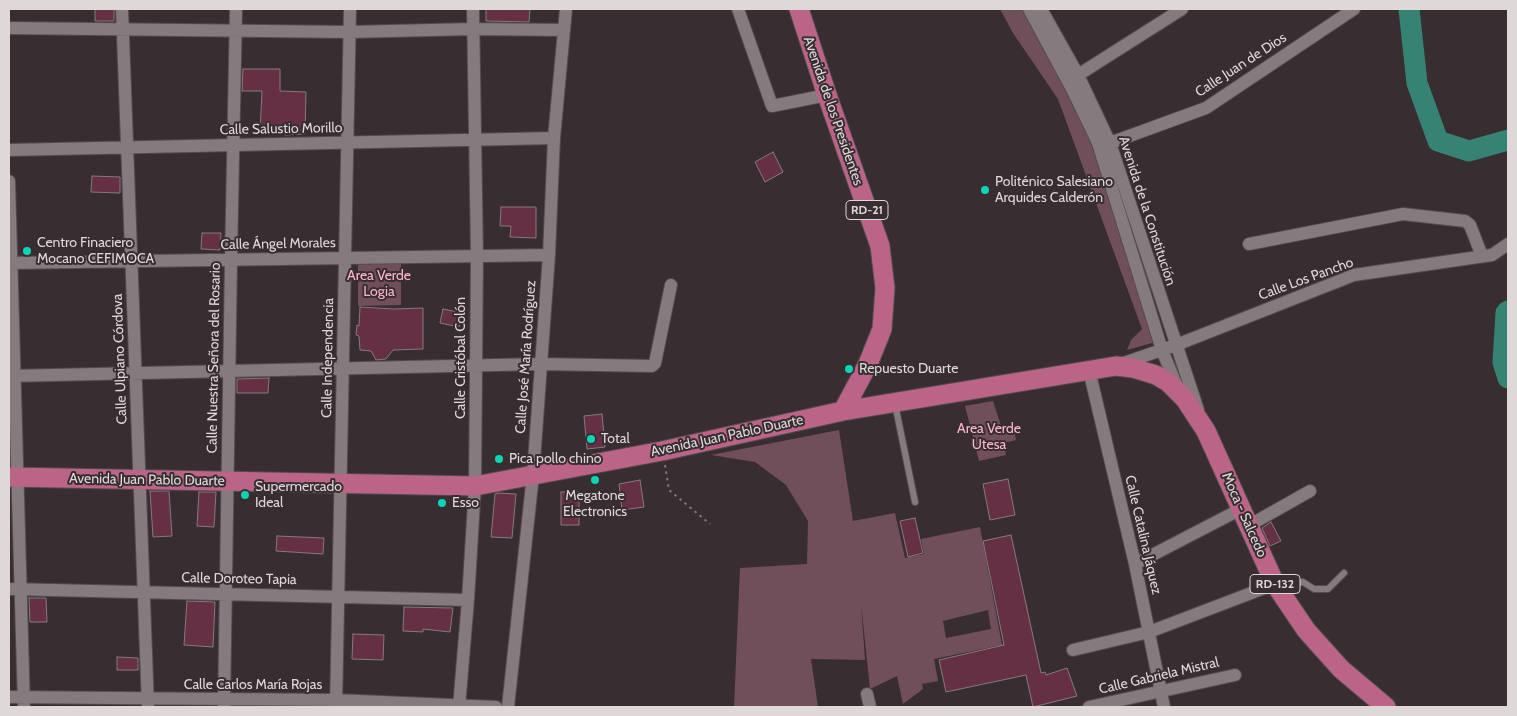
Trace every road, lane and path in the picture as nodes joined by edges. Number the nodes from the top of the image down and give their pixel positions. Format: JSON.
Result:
{"nodes":[{"id":1,"x":122,"y":9,"type":"edge"},
{"id":2,"x":236,"y":9,"type":"edge"},
{"id":3,"x":350,"y":9,"type":"edge"},
{"id":4,"x":473,"y":9,"type":"edge"},
{"id":5,"x":566,"y":9,"type":"edge"},
{"id":6,"x":738,"y":9,"type":"edge"},
{"id":7,"x":798,"y":9,"type":"edge"},
{"id":8,"x":1029,"y":9,"type":"edge"},
{"id":9,"x":1042,"y":9,"type":"edge"},
{"id":10,"x":1182,"y":9,"type":"edge"},
{"id":11,"x":1354,"y":9,"type":"edge"},
{"id":12,"x":9,"y":28,"type":"edge"},
{"id":13,"x":123,"y":29,"type":"junction"},
{"id":14,"x":473,"y":29,"type":"junction"},
{"id":15,"x":564,"y":30,"type":"junction"},
{"id":16,"x":236,"y":31,"type":"junction"},
{"id":17,"x":349,"y":32,"type":"junction"},
{"id":18,"x":1078,"y":76,"type":"junction"},
{"id":19,"x":827,"y":94,"type":"junction"},
{"id":20,"x":476,"y":138,"type":"junction"},
{"id":21,"x":554,"y":138,"type":"junction"},
{"id":22,"x":347,"y":143,"type":"junction"},
{"id":23,"x":1110,"y":143,"type":"junction"},
{"id":24,"x":233,"y":145,"type":"junction"},
{"id":25,"x":128,"y":148,"type":"junction"},
{"id":26,"x":9,"y":150,"type":"edge"},
{"id":27,"x":9,"y":181,"type":"edge"},
{"id":28,"x":1249,"y":244,"type":"dead end"},
{"id":29,"x":1508,"y":244,"type":"edge"},
{"id":30,"x":548,"y":254,"type":"junction"},
{"id":31,"x":476,"y":255,"type":"junction"},
{"id":32,"x":1482,"y":256,"type":"junction"},
{"id":33,"x":345,"y":258,"type":"junction"},
{"id":34,"x":230,"y":260,"type":"junction"},
{"id":35,"x":132,"y":261,"type":"junction"},
{"id":36,"x":10,"y":263,"type":"edge"},
{"id":37,"x":671,"y":285,"type":"dead end"},
{"id":38,"x":1176,"y":345,"type":"junction"},
{"id":39,"x":1162,"y":350,"type":"junction"},
{"id":40,"x":540,"y":364,"type":"junction"},
{"id":41,"x":475,"y":365,"type":"junction"},
{"id":42,"x":1116,"y":366,"type":"junction"},
{"id":43,"x":343,"y":368,"type":"junction"},
{"id":44,"x":230,"y":370,"type":"junction"},
{"id":45,"x":1089,"y":370,"type":"junction"},
{"id":46,"x":136,"y":373,"type":"junction"},
{"id":47,"x":12,"y":376,"type":"edge"},
{"id":48,"x":1180,"y":392,"type":"junction"},
{"id":49,"x":895,"y":402,"type":"junction"},
{"id":50,"x":843,"y":411,"type":"junction"},
{"id":51,"x":1206,"y":431,"type":"junction"},
{"id":52,"x":662,"y":451,"type":"junction"},
{"id":53,"x":533,"y":474,"type":"junction"},
{"id":54,"x":13,"y":477,"type":"edge"},
{"id":55,"x":140,"y":481,"type":"junction"},
{"id":56,"x":228,"y":481,"type":"junction"},
{"id":57,"x":340,"y":484,"type":"junction"},
{"id":58,"x":475,"y":486,"type":"junction"},
{"id":59,"x":1310,"y":491,"type":"dead end"},
{"id":60,"x":915,"y":502,"type":"dead end"},
{"id":61,"x":1245,"y":517,"type":"junction"},
{"id":62,"x":710,"y":524,"type":"dead end"},
{"id":63,"x":1135,"y":564,"type":"junction"},
{"id":64,"x":1344,"y":573,"type":"dead end"},
{"id":65,"x":1278,"y":588,"type":"junction"},
{"id":66,"x":15,"y":589,"type":"edge"},
{"id":67,"x":144,"y":592,"type":"junction"},
{"id":68,"x":226,"y":594,"type":"junction"},
{"id":69,"x":338,"y":597,"type":"junction"},
{"id":70,"x":468,"y":600,"type":"junction"},
{"id":71,"x":1149,"y":632,"type":"junction"},
{"id":72,"x":1072,"y":650,"type":"dead end"},
{"id":73,"x":1235,"y":674,"type":"dead end"},
{"id":74,"x":1161,"y":692,"type":"junction"},
{"id":75,"x":867,"y":694,"type":"dead end"},
{"id":76,"x":9,"y":697,"type":"edge"},
{"id":77,"x":24,"y":702,"type":"edge"},
{"id":78,"x":148,"y":703,"type":"edge"},
{"id":79,"x":224,"y":704,"type":"edge"},
{"id":80,"x":336,"y":704,"type":"edge"},
{"id":81,"x":459,"y":707,"type":"edge"},
{"id":82,"x":496,"y":707,"type":"edge"},
{"id":83,"x":508,"y":707,"type":"edge"},
{"id":84,"x":870,"y":707,"type":"edge"},
{"id":85,"x":1088,"y":707,"type":"edge"},
{"id":86,"x":1164,"y":707,"type":"edge"},
{"id":87,"x":1386,"y":707,"type":"edge"}],
"edges":[{"from":1,"to":13,"type":"street","name":"Calle Ulpiano Córdova"},
{"from":2,"to":16,"type":"street","name":"Calle Nuestra Señora del Rosario"},
{"from":3,"to":17,"type":"street","name":"Calle Independencia"},
{"from":4,"to":14,"type":"street","name":"Calle Cristóbal Colón"},
{"from":5,"to":15,"type":"street","name":"Calle José María Rodríguez"},
{"from":6,"to":19,"type":"street"},
{"from":7,"to":19,"type":"main road","name":"Avenida de los Presidentes","number":"RD-21"},
{"from":8,"to":39,"type":"street","name":"Avenida de la Constitución"},
{"from":9,"to":18,"type":"street","name":"Avenida de la Constitución"},
{"from":10,"to":18,"type":"street"},
{"from":11,"to":23,"type":"street","name":"Calle Juan de Dios"},
{"from":12,"to":13,"type":"street"},
{"from":13,"to":16,"type":"street"},
{"from":13,"to":25,"type":"street","name":"Calle Ulpiano Córdova"},
{"from":14,"to":15,"type":"street"},
{"from":14,"to":17,"type":"street"},
{"from":14,"to":20,"type":"street","name":"Calle Cristóbal Colón"},
{"from":15,"to":21,"type":"street","name":"Calle José María Rodríguez"},
{"from":16,"to":17,"type":"street"},
{"from":16,"to":24,"type":"street","name":"Calle Nuestra Señora del Rosario"},
{"from":17,"to":22,"type":"street","name":"Calle Independencia"},
{"from":18,"to":23,"type":"street","name":"Avenida de la Constitución"},
{"from":19,"to":50,"type":"main road","name":"Avenida de los Presidentes","number":"RD-21"},
{"from":20,"to":21,"type":"street","name":"Calle Salustio Morillo"},
{"from":20,"to":22,"type":"street","name":"Calle Salustio Morillo"},
{"from":20,"to":31,"type":"street","name":"Calle Cristóbal Colón"},
{"from":21,"to":30,"type":"street","name":"Calle José María Rodríguez"},
{"from":22,"to":24,"type":"street","name":"Calle Salustio Morillo"},
{"from":22,"to":33,"type":"street","name":"Calle Independencia"},
{"from":23,"to":38,"type":"street","name":"Avenida de la Constitución"},
{"from":24,"to":25,"type":"street","name":"Calle Salustio Morillo"},
{"from":24,"to":34,"type":"street","name":"Calle Nuestra Señora del Rosario"},
{"from":25,"to":26,"type":"street","name":"Calle Salustio Morillo"},
{"from":25,"to":35,"type":"street","name":"Calle Ulpiano Córdova"},
{"from":27,"to":36,"type":"street"},
{"from":28,"to":32,"type":"street"},
{"from":29,"to":32,"type":"street","name":"Calle Los Pancho"},
{"from":30,"to":31,"type":"street","name":"Calle Ángel Morales"},
{"from":30,"to":40,"type":"street","name":"Calle José María Rodríguez"},
{"from":31,"to":33,"type":"street","name":"Calle Ángel Morales"},
{"from":31,"to":41,"type":"street","name":"Calle Cristóbal Colón"},
{"from":32,"to":38,"type":"street","name":"Calle Los Pancho"},
{"from":33,"to":34,"type":"street","name":"Calle Ángel Morales"},
{"from":33,"to":43,"type":"street","name":"Calle Independencia"},
{"from":34,"to":35,"type":"street","name":"Calle Ángel Morales"},
{"from":34,"to":44,"type":"street","name":"Calle Nuestra Señora del Rosario"},
{"from":35,"to":36,"type":"street","name":"Calle Ángel Morales"},
{"from":35,"to":46,"type":"street","name":"Calle Ulpiano Córdova"},
{"from":36,"to":47,"type":"street"},
{"from":37,"to":40,"type":"street"},
{"from":38,"to":39,"type":"street","name":"Calle Los Pancho"},
{"from":38,"to":51,"type":"street","name":"Avenida de la Constitución"},
{"from":39,"to":42,"type":"street","name":"Calle Los Pancho"},
{"from":39,"to":48,"type":"street","name":"Avenida de la Constitución"},
{"from":40,"to":41,"type":"street"},
{"from":40,"to":53,"type":"street","name":"Calle José María Rodríguez"},
{"from":41,"to":43,"type":"street"},
{"from":41,"to":58,"type":"street","name":"Calle Cristóbal Colón"},
{"from":42,"to":45,"type":"main road","name":"Avenida Juan Pablo Duarte","number":"RD-132"},
{"from":42,"to":48,"type":"main road","name":"Avenida Juan Pablo Duarte","number":"RD-132"},
{"from":43,"to":44,"type":"street"},
{"from":43,"to":57,"type":"street","name":"Calle Independencia"},
{"from":44,"to":46,"type":"street"},
{"from":44,"to":56,"type":"street","name":"Calle Nuestra Señora del Rosario"},
{"from":45,"to":49,"type":"main road","name":"Avenida Juan Pablo Duarte","number":"RD-132"},
{"from":45,"to":63,"type":"street","name":"Calle Catalina Jáquez"},
{"from":46,"to":47,"type":"street"},
{"from":46,"to":55,"type":"street","name":"Calle Ulpiano Córdova"},
{"from":47,"to":54,"type":"street"},
{"from":48,"to":51,"type":"main road","name":"Avenida Juan Pablo Duarte","number":"RD-132"},
{"from":49,"to":50,"type":"main road","name":"Avenida Juan Pablo Duarte","number":"RD-132"},
{"from":49,"to":60,"type":"lane"},
{"from":50,"to":52,"type":"main road","name":"Avenida Juan Pablo Duarte"},
{"from":51,"to":61,"type":"main road","name":"Moca - Salcedo","number":"RD-132"},
{"from":52,"to":53,"type":"main road","name":"Avenida Juan Pablo Duarte"},
{"from":52,"to":62,"type":"path"},
{"from":53,"to":58,"type":"main road","name":"Avenida Juan Pablo Duarte"},
{"from":53,"to":83,"type":"street","name":"Calle José María Rodríguez"},
{"from":54,"to":55,"type":"main road","name":"Avenida Juan Pablo Duarte"},
{"from":54,"to":66,"type":"street"},
{"from":55,"to":56,"type":"main road","name":"Avenida Juan Pablo Duarte"},
{"from":55,"to":67,"type":"street","name":"Calle Ulpiano Córdova"},
{"from":56,"to":57,"type":"main road","name":"Avenida Juan Pablo Duarte"},
{"from":56,"to":68,"type":"street","name":"Calle Nuestra Señora del Rosario"},
{"from":57,"to":58,"type":"main road","name":"Avenida Juan Pablo Duarte"},
{"from":57,"to":69,"type":"street","name":"Calle Independencia"},
{"from":58,"to":70,"type":"street","name":"Calle Cristóbal Colón"},
{"from":59,"to":61,"type":"street"},
{"from":61,"to":63,"type":"street"},
{"from":61,"to":65,"type":"main road","name":"Moca - Salcedo","number":"RD-132"},
{"from":63,"to":71,"type":"street","name":"Calle Catalina Jáquez"},
{"from":64,"to":65,"type":"lane"},
{"from":65,"to":71,"type":"street"},
{"from":65,"to":87,"type":"main road","name":"Moca - Salcedo","number":"RD-132"},
{"from":66,"to":67,"type":"street","name":"Calle Doroteo Tapia"},
{"from":66,"to":77,"type":"street"},
{"from":67,"to":68,"type":"street","name":"Calle Doroteo Tapia"},
{"from":67,"to":78,"type":"street","name":"Calle Ulpiano Córdova"},
{"from":68,"to":69,"type":"street","name":"Calle Doroteo Tapia"},
{"from":68,"to":79,"type":"street","name":"Calle Nuestra Señora del Rosario"},
{"from":69,"to":70,"type":"street","name":"Calle Doroteo Tapia"},
{"from":69,"to":80,"type":"street","name":"Calle Independencia"},
{"from":70,"to":81,"type":"street","name":"Calle Cristóbal Colón"},
{"from":71,"to":72,"type":"street"},
{"from":71,"to":74,"type":"street","name":"Calle Catalina Jáquez"},
{"from":73,"to":74,"type":"street","name":"Calle Gabriela Mistral"},
{"from":74,"to":85,"type":"street","name":"Calle Gabriela Mistral"},
{"from":74,"to":86,"type":"street","name":"Calle Catalina Jáquez"},
{"from":75,"to":84,"type":"street"},
{"from":76,"to":77,"type":"street","name":"Calle Carlos María Rojas"},
{"from":77,"to":78,"type":"street","name":"Calle Carlos María Rojas"},
{"from":78,"to":79,"type":"street","name":"Calle Carlos María Rojas"},
{"from":79,"to":80,"type":"street","name":"Calle Carlos María Rojas"},
{"from":80,"to":81,"type":"street","name":"Calle Carlos María Rojas"},
{"from":81,"to":82,"type":"street","name":"Calle Carlos María Rojas"}]}
